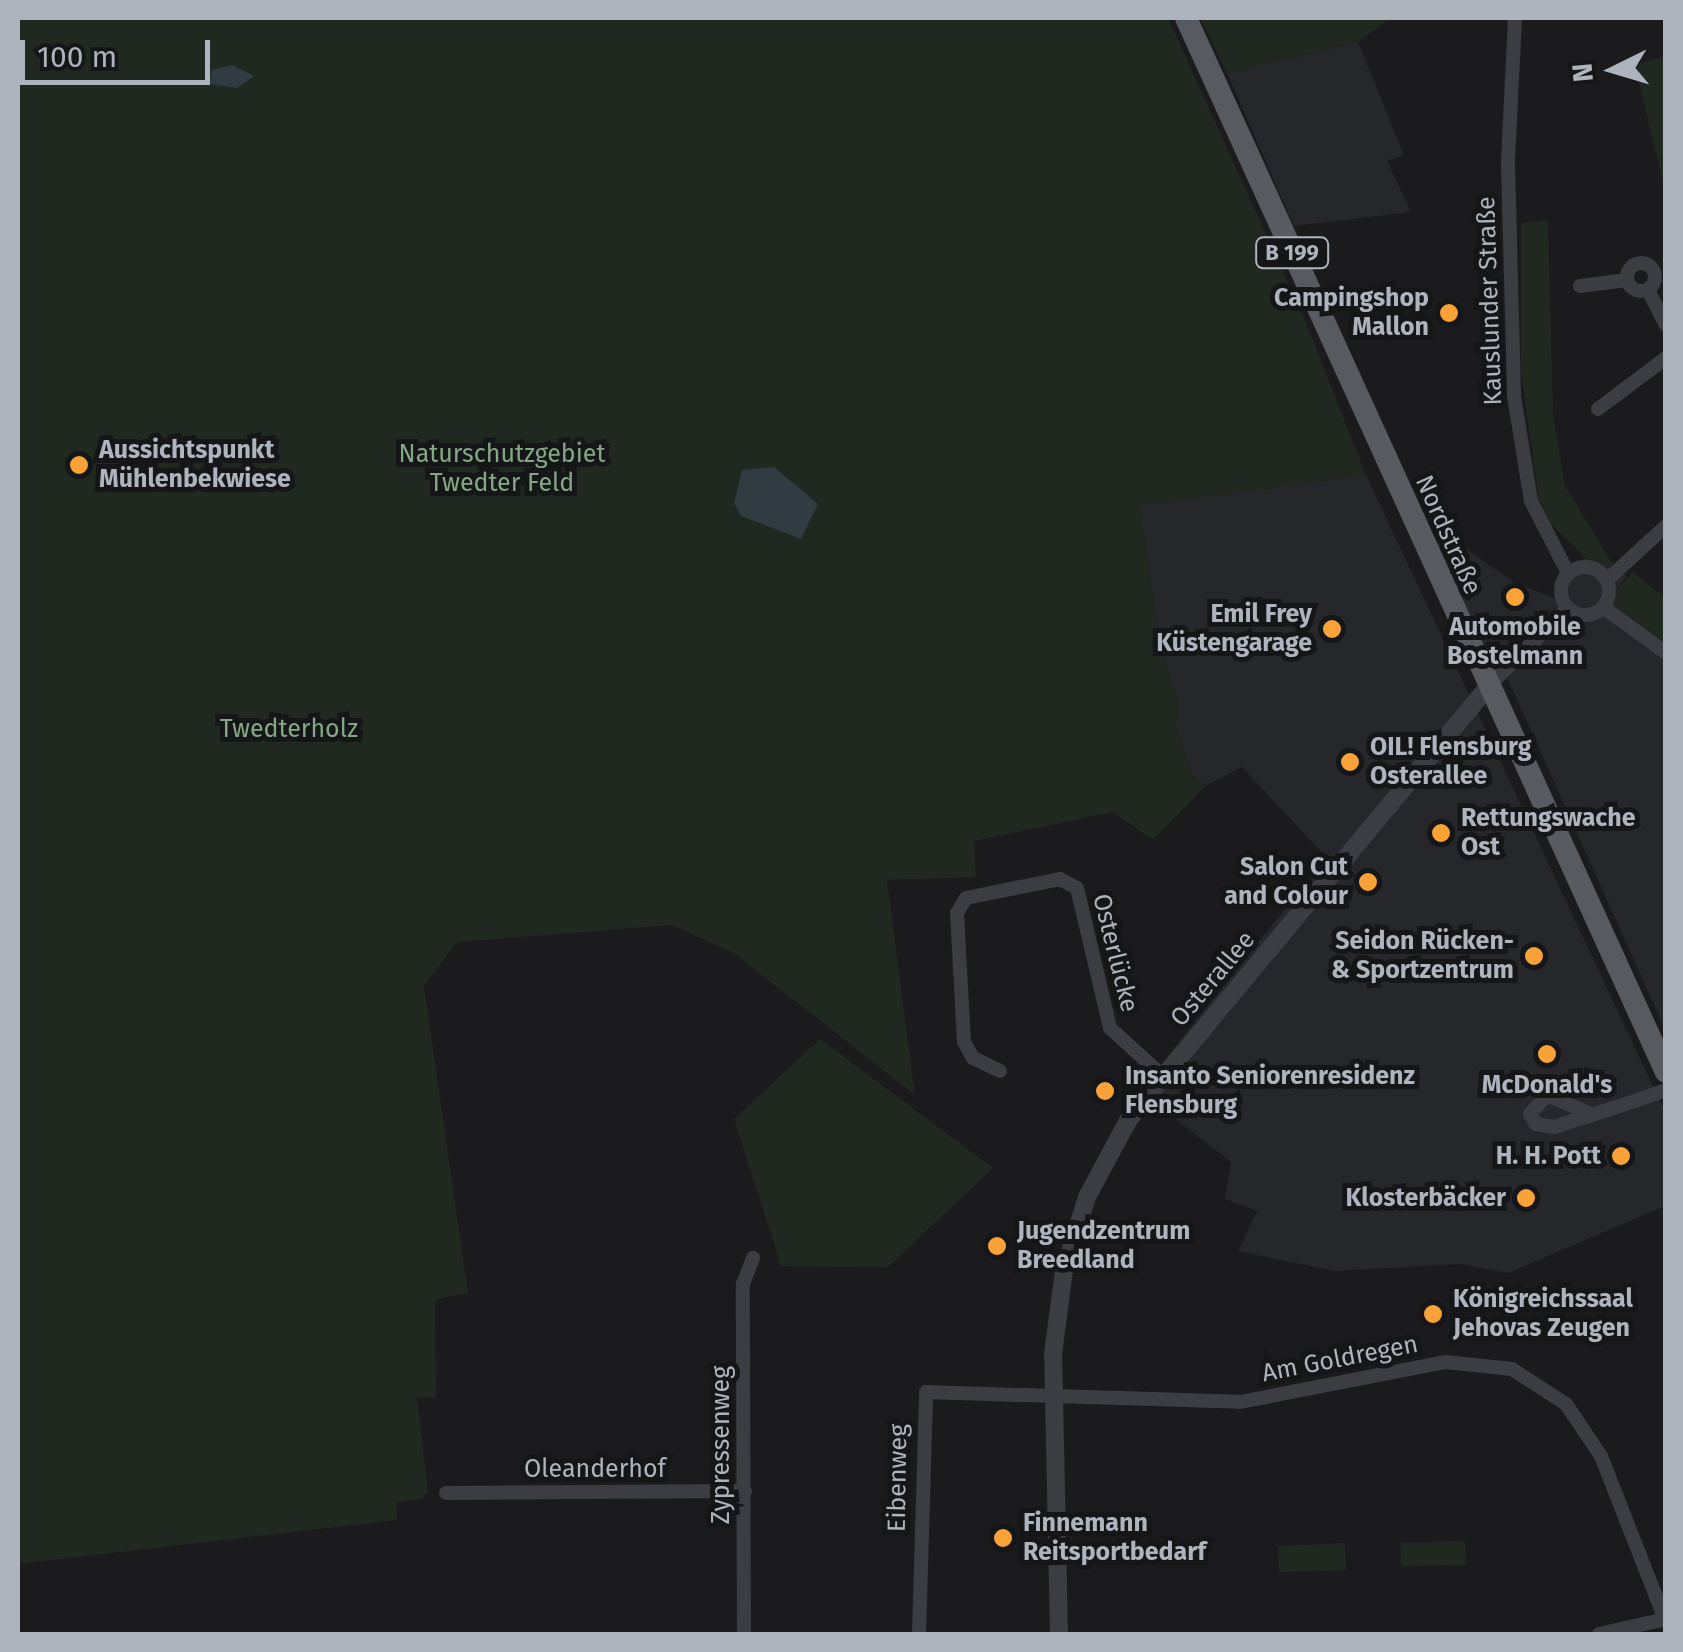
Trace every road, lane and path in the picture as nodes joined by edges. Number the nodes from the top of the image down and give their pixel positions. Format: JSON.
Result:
{"nodes":[{"id":1,"x":1186,"y":18,"type":"edge"},
{"id":2,"x":1514,"y":18,"type":"edge"},
{"id":3,"x":1627,"y":280,"type":"junction"},
{"id":4,"x":1580,"y":286,"type":"dead end"},
{"id":5,"x":1648,"y":290,"type":"junction"},
{"id":6,"x":1666,"y":325,"type":"edge"},
{"id":7,"x":1666,"y":358,"type":"edge"},
{"id":8,"x":1598,"y":409,"type":"dead end"},
{"id":9,"x":1666,"y":526,"type":"edge"},
{"id":10,"x":1568,"y":573,"type":"junction"},
{"id":11,"x":1607,"y":580,"type":"junction"},
{"id":12,"x":1603,"y":607,"type":"junction"},
{"id":13,"x":1567,"y":608,"type":"junction"},
{"id":14,"x":1666,"y":653,"type":"edge"},
{"id":15,"x":1487,"y":688,"type":"junction"},
{"id":16,"x":1000,"y":1071,"type":"dead end"},
{"id":17,"x":1666,"y":1072,"type":"edge"},
{"id":18,"x":1163,"y":1076,"type":"junction"},
{"id":19,"x":1666,"y":1090,"type":"edge"},
{"id":20,"x":1593,"y":1114,"type":"dead end"},
{"id":21,"x":753,"y":1258,"type":"dead end"},
{"id":22,"x":1054,"y":1400,"type":"junction"},
{"id":23,"x":745,"y":1491,"type":"junction"},
{"id":24,"x":446,"y":1493,"type":"dead end"},
{"id":25,"x":1665,"y":1620,"type":"edge"},
{"id":26,"x":744,"y":1634,"type":"edge"},
{"id":27,"x":919,"y":1634,"type":"edge"},
{"id":28,"x":1059,"y":1634,"type":"edge"},
{"id":29,"x":1599,"y":1634,"type":"edge"}],
"edges":[{"from":1,"to":15,"type":"main road","name":"Nordstraße","number":"B 199"},
{"from":2,"to":10,"type":"street","name":"Kauslunder Straße"},
{"from":3,"to":4,"type":"street"},
{"from":3,"to":5,"type":"street"},
{"from":3,"to":5,"type":"street"},
{"from":5,"to":6,"type":"street"},
{"from":7,"to":8,"type":"street"},
{"from":9,"to":11,"type":"street"},
{"from":10,"to":11,"type":"street"},
{"from":10,"to":13,"type":"street","name":"Kauslunder Straße"},
{"from":11,"to":12,"type":"street"},
{"from":12,"to":13,"type":"street"},
{"from":12,"to":14,"type":"street"},
{"from":13,"to":15,"type":"street","name":"Osterallee"},
{"from":15,"to":17,"type":"main road","name":"Nordstraße","number":"B 199"},
{"from":15,"to":18,"type":"street","name":"Osterallee"},
{"from":16,"to":18,"type":"street","name":"Osterlücke"},
{"from":18,"to":22,"type":"street","name":"Osterallee"},
{"from":19,"to":20,"type":"street"},
{"from":21,"to":23,"type":"street","name":"Zypressenweg"},
{"from":22,"to":25,"type":"street","name":"Am Goldregen"},
{"from":22,"to":27,"type":"street","name":"Eibenweg"},
{"from":22,"to":28,"type":"street","name":"Osterallee"},
{"from":23,"to":24,"type":"street","name":"Oleanderhof"},
{"from":23,"to":26,"type":"street","name":"Zypressenweg"},
{"from":25,"to":29,"type":"street"}]}
